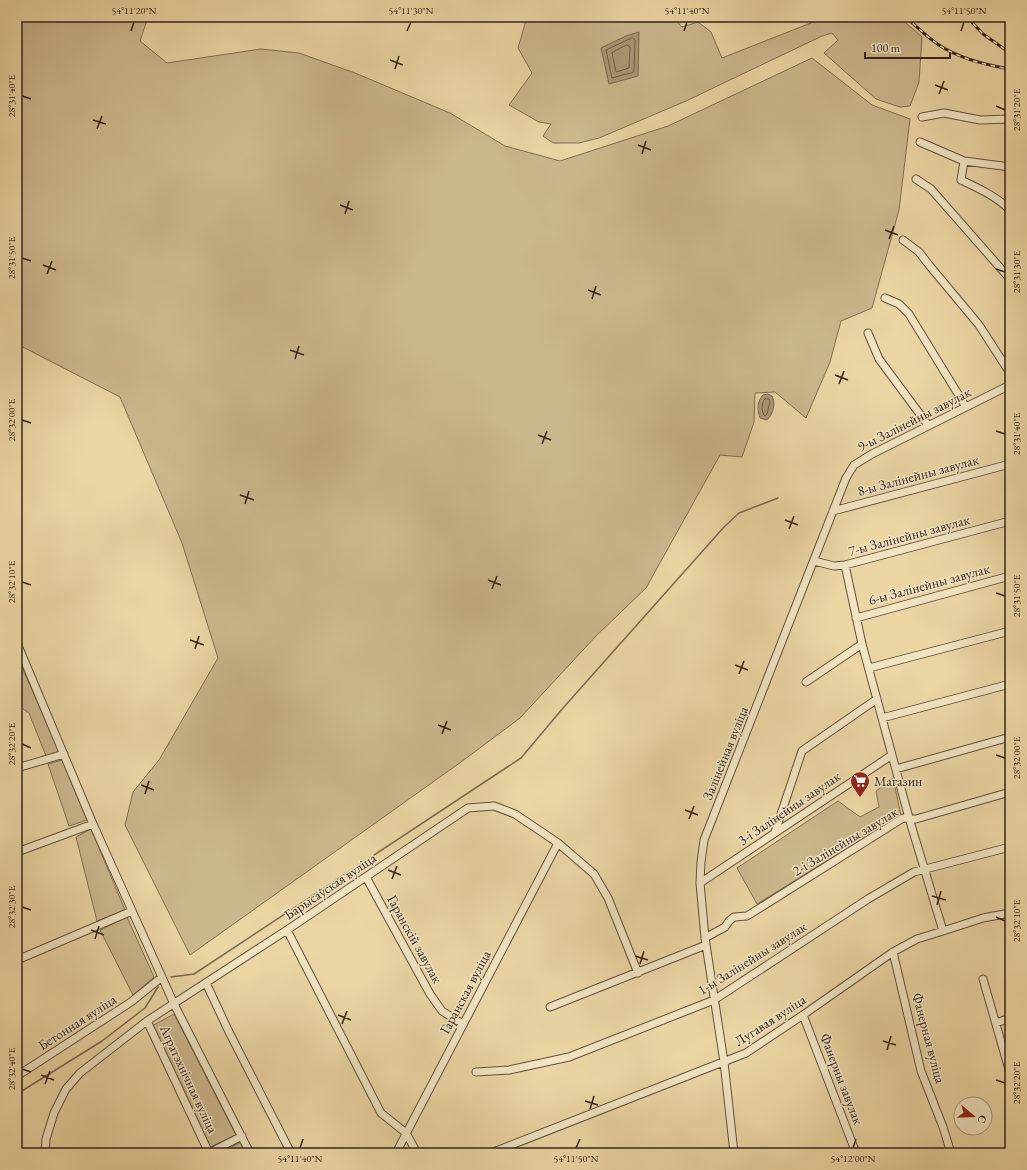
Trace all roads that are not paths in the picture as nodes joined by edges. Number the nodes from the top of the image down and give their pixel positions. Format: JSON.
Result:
{"nodes":[{"id":1,"x":922,"y":117,"type":"dead end"},
{"id":2,"x":1010,"y":119,"type":"edge"},
{"id":3,"x":920,"y":142,"type":"dead end"},
{"id":4,"x":964,"y":161,"type":"junction"},
{"id":5,"x":1010,"y":167,"type":"edge"},
{"id":6,"x":916,"y":179,"type":"dead end"},
{"id":7,"x":1010,"y":210,"type":"edge"},
{"id":8,"x":903,"y":240,"type":"dead end"},
{"id":9,"x":1010,"y":279,"type":"edge"},
{"id":10,"x":885,"y":298,"type":"dead end"},
{"id":11,"x":868,"y":334,"type":"dead end"},
{"id":12,"x":1010,"y":373,"type":"edge"},
{"id":13,"x":1010,"y":385,"type":"edge"},
{"id":14,"x":966,"y":406,"type":"junction"},
{"id":15,"x":928,"y":425,"type":"junction"},
{"id":16,"x":1010,"y":464,"type":"edge"},
{"id":17,"x":833,"y":511,"type":"junction"},
{"id":18,"x":1010,"y":521,"type":"edge"},
{"id":19,"x":814,"y":561,"type":"junction"},
{"id":20,"x":845,"y":565,"type":"junction"},
{"id":21,"x":1010,"y":576,"type":"edge"},
{"id":22,"x":856,"y":618,"type":"junction"},
{"id":23,"x":1010,"y":630,"type":"edge"},
{"id":24,"x":17,"y":642,"type":"edge"},
{"id":25,"x":862,"y":644,"type":"junction"},
{"id":26,"x":869,"y":668,"type":"junction"},
{"id":27,"x":806,"y":682,"type":"dead end"},
{"id":28,"x":1010,"y":684,"type":"edge"},
{"id":29,"x":877,"y":699,"type":"junction"},
{"id":30,"x":882,"y":718,"type":"junction"},
{"id":31,"x":1010,"y":737,"type":"edge"},
{"id":32,"x":64,"y":754,"type":"junction"},
{"id":33,"x":892,"y":756,"type":"junction"},
{"id":34,"x":17,"y":768,"type":"edge"},
{"id":35,"x":896,"y":769,"type":"junction"},
{"id":36,"x":1010,"y":792,"type":"edge"},
{"id":37,"x":909,"y":818,"type":"junction"},
{"id":38,"x":94,"y":824,"type":"junction"},
{"id":39,"x":775,"y":832,"type":"junction"},
{"id":40,"x":558,"y":843,"type":"junction"},
{"id":41,"x":1010,"y":847,"type":"edge"},
{"id":42,"x":17,"y":852,"type":"edge"},
{"id":43,"x":924,"y":870,"type":"junction"},
{"id":44,"x":366,"y":877,"type":"junction"},
{"id":45,"x":700,"y":883,"type":"junction"},
{"id":46,"x":132,"y":911,"type":"junction"},
{"id":47,"x":1010,"y":913,"type":"edge"},
{"id":48,"x":287,"y":930,"type":"junction"},
{"id":49,"x":943,"y":931,"type":"junction"},
{"id":50,"x":705,"y":941,"type":"junction"},
{"id":51,"x":893,"y":952,"type":"junction"},
{"id":52,"x":17,"y":960,"type":"edge"},
{"id":53,"x":638,"y":973,"type":"junction"},
{"id":54,"x":162,"y":977,"type":"junction"},
{"id":55,"x":983,"y":979,"type":"dead end"},
{"id":56,"x":206,"y":983,"type":"junction"},
{"id":57,"x":714,"y":1000,"type":"junction"},
{"id":58,"x":174,"y":1004,"type":"junction"},
{"id":59,"x":550,"y":1007,"type":"dead end"},
{"id":60,"x":803,"y":1015,"type":"junction"},
{"id":61,"x":1010,"y":1018,"type":"edge"},
{"id":62,"x":147,"y":1021,"type":"junction"},
{"id":63,"x":996,"y":1023,"type":"junction"},
{"id":64,"x":463,"y":1024,"type":"junction"},
{"id":65,"x":724,"y":1062,"type":"junction"},
{"id":66,"x":476,"y":1072,"type":"dead end"},
{"id":67,"x":1010,"y":1073,"type":"edge"},
{"id":68,"x":17,"y":1076,"type":"edge"},
{"id":69,"x":406,"y":1133,"type":"junction"},
{"id":70,"x":242,"y":1136,"type":"junction"},
{"id":71,"x":45,"y":1153,"type":"edge"},
{"id":72,"x":209,"y":1153,"type":"edge"},
{"id":73,"x":250,"y":1153,"type":"edge"},
{"id":74,"x":292,"y":1153,"type":"edge"},
{"id":75,"x":396,"y":1153,"type":"edge"},
{"id":76,"x":417,"y":1153,"type":"edge"},
{"id":77,"x":491,"y":1153,"type":"edge"},
{"id":78,"x":734,"y":1153,"type":"edge"},
{"id":79,"x":856,"y":1153,"type":"edge"},
{"id":80,"x":951,"y":1153,"type":"edge"}],
"edges":[{"from":1,"to":2,"type":"street"},
{"from":3,"to":4,"type":"street"},
{"from":4,"to":5,"type":"street"},
{"from":4,"to":7,"type":"street"},
{"from":6,"to":9,"type":"street"},
{"from":8,"to":12,"type":"street"},
{"from":10,"to":14,"type":"street"},
{"from":11,"to":15,"type":"street"},
{"from":13,"to":14,"type":"street","name":"9-ы Залінейны завулак"},
{"from":14,"to":15,"type":"street","name":"9-ы Залінейны завулак"},
{"from":15,"to":17,"type":"street","name":"9-ы Залінейны завулак"},
{"from":16,"to":17,"type":"street","name":"8-ы Залінейны завулак"},
{"from":17,"to":19,"type":"street","name":"Залінейная вуліца"},
{"from":18,"to":20,"type":"street","name":"7-ы Залінейны завулак"},
{"from":19,"to":20,"type":"street","name":"7-ы Залінейны завулак"},
{"from":19,"to":45,"type":"street","name":"Залінейная вуліца"},
{"from":20,"to":22,"type":"street"},
{"from":21,"to":22,"type":"street","name":"6-ы Залінейны завулак"},
{"from":22,"to":25,"type":"street"},
{"from":23,"to":26,"type":"street"},
{"from":24,"to":32,"type":"street"},
{"from":25,"to":26,"type":"street"},
{"from":25,"to":27,"type":"street"},
{"from":26,"to":29,"type":"street"},
{"from":28,"to":30,"type":"street"},
{"from":29,"to":30,"type":"street"},
{"from":29,"to":39,"type":"street"},
{"from":30,"to":33,"type":"street"},
{"from":31,"to":35,"type":"street"},
{"from":32,"to":34,"type":"street"},
{"from":32,"to":38,"type":"street"},
{"from":33,"to":35,"type":"street"},
{"from":33,"to":39,"type":"street","name":"3-і Залінейны завулак"},
{"from":35,"to":37,"type":"street"},
{"from":36,"to":37,"type":"street","name":"2-і Залінейны завулак"},
{"from":37,"to":43,"type":"street"},
{"from":37,"to":50,"type":"street","name":"2-і Залінейны завулак"},
{"from":38,"to":42,"type":"street"},
{"from":38,"to":46,"type":"street"},
{"from":39,"to":45,"type":"street","name":"3-і Залінейны завулак"},
{"from":40,"to":44,"type":"street","name":"Барысаўская вуліца"},
{"from":40,"to":53,"type":"street"},
{"from":40,"to":64,"type":"street","name":"Гаранская вуліца"},
{"from":41,"to":43,"type":"street","name":"1-ы Залінейны завулак"},
{"from":43,"to":49,"type":"street"},
{"from":43,"to":57,"type":"street","name":"1-ы Залінейны завулак"},
{"from":44,"to":48,"type":"street","name":"Барысаўская вуліца"},
{"from":44,"to":64,"type":"street","name":"Гаранскій завулак"},
{"from":45,"to":50,"type":"street","name":"Залінейная вуліца"},
{"from":46,"to":52,"type":"street"},
{"from":46,"to":54,"type":"street"},
{"from":47,"to":49,"type":"street","name":"Лугавая вуліца"},
{"from":48,"to":56,"type":"street","name":"Барысаўская вуліца"},
{"from":48,"to":69,"type":"street"},
{"from":49,"to":51,"type":"street","name":"Лугавая вуліца"},
{"from":50,"to":53,"type":"street","name":"2-і Залінейны завулак"},
{"from":50,"to":57,"type":"street","name":"Залінейная вуліца"},
{"from":51,"to":60,"type":"street","name":"Лугавая вуліца"},
{"from":51,"to":80,"type":"street","name":"Фанерная вуліца"},
{"from":53,"to":59,"type":"street","name":"2-і Залінейны завулак"},
{"from":54,"to":58,"type":"street"},
{"from":54,"to":68,"type":"street","name":"Бетонная вуліца"},
{"from":55,"to":63,"type":"street"},
{"from":56,"to":58,"type":"street","name":"Барысаўская вуліца"},
{"from":56,"to":74,"type":"street"},
{"from":57,"to":65,"type":"street","name":"Залінейная вуліца"},
{"from":57,"to":66,"type":"street","name":"1-ы Залінейны завулак"},
{"from":58,"to":62,"type":"street","name":"Барысаўская вуліца"},
{"from":58,"to":70,"type":"street"},
{"from":60,"to":65,"type":"street","name":"Лугавая вуліца"},
{"from":60,"to":79,"type":"street","name":"Фанерны завулак"},
{"from":61,"to":63,"type":"street"},
{"from":62,"to":71,"type":"street","name":"Агратэхнічная вуліца"},
{"from":62,"to":72,"type":"street","name":"Агратэхнічная вуліца"},
{"from":63,"to":67,"type":"street"},
{"from":64,"to":69,"type":"street","name":"Гаранская вуліца"},
{"from":65,"to":77,"type":"street","name":"Лугавая вуліца"},
{"from":65,"to":78,"type":"street","name":"Залінейная вуліца"},
{"from":69,"to":75,"type":"street","name":"Гаранская вуліца"},
{"from":69,"to":76,"type":"street"},
{"from":70,"to":72,"type":"street","name":"Агратэхнічная вуліца"},
{"from":70,"to":73,"type":"street"}]}
